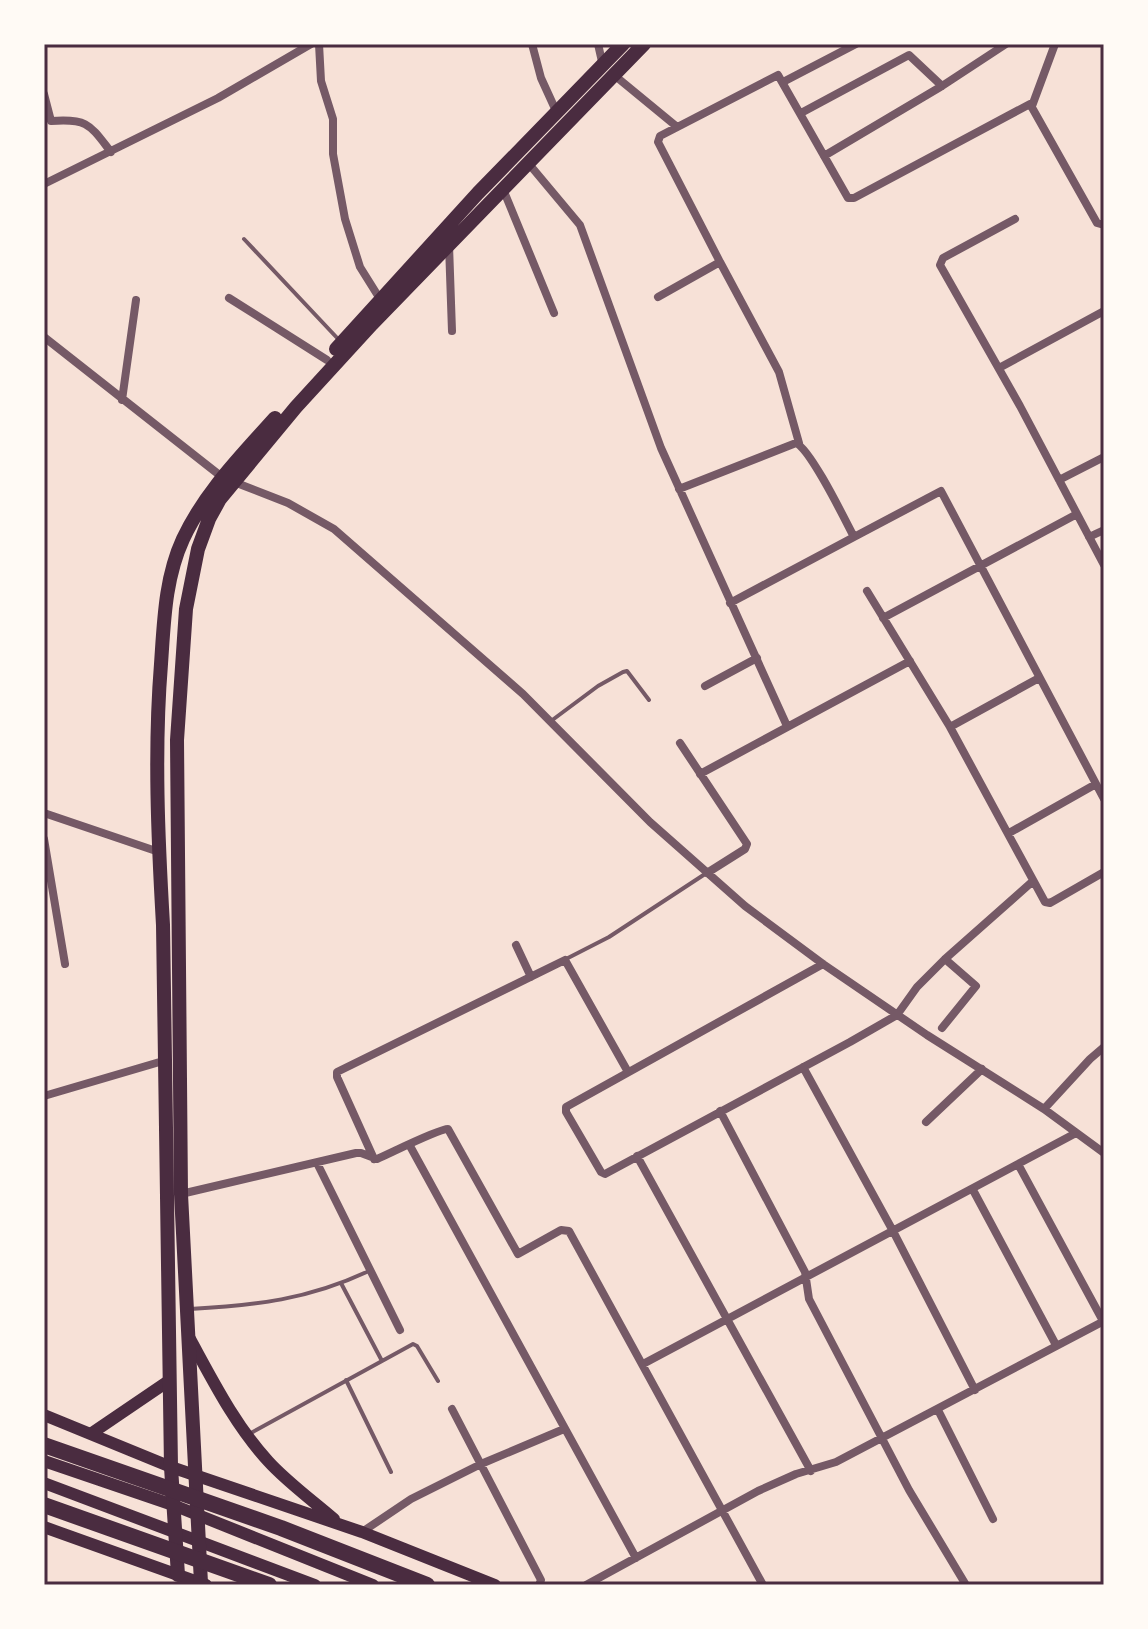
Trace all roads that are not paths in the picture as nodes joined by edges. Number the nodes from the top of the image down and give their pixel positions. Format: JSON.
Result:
{"nodes":[{"id":1,"x":311,"y":44,"type":"edge"},
{"id":2,"x":319,"y":44,"type":"edge"},
{"id":3,"x":532,"y":44,"type":"edge"},
{"id":4,"x":598,"y":44,"type":"edge"},
{"id":5,"x":623,"y":44,"type":"edge"},
{"id":6,"x":644,"y":44,"type":"edge"},
{"id":7,"x":856,"y":44,"type":"edge"},
{"id":8,"x":1006,"y":44,"type":"edge"},
{"id":9,"x":1055,"y":44,"type":"edge"},
{"id":10,"x":609,"y":70,"type":"junction"},
{"id":11,"x":783,"y":82,"type":"junction"},
{"id":12,"x":942,"y":86,"type":"junction"},
{"id":13,"x":44,"y":94,"type":"edge"},
{"id":14,"x":1032,"y":106,"type":"junction"},
{"id":15,"x":801,"y":113,"type":"junction"},
{"id":16,"x":558,"y":114,"type":"junction"},
{"id":17,"x":676,"y":126,"type":"junction"},
{"id":18,"x":111,"y":152,"type":"junction"},
{"id":19,"x":824,"y":156,"type":"junction"},
{"id":20,"x":529,"y":164,"type":"junction"},
{"id":21,"x":44,"y":184,"type":"edge"},
{"id":22,"x":503,"y":189,"type":"junction"},
{"id":23,"x":1015,"y":219,"type":"dead end"},
{"id":24,"x":1104,"y":225,"type":"edge"},
{"id":25,"x":244,"y":239,"type":"dead end"},
{"id":26,"x":449,"y":244,"type":"junction"},
{"id":27,"x":720,"y":262,"type":"junction"},
{"id":28,"x":658,"y":297,"type":"dead end"},
{"id":29,"x":229,"y":298,"type":"dead end"},
{"id":30,"x":380,"y":299,"type":"junction"},
{"id":31,"x":136,"y":300,"type":"dead end"},
{"id":32,"x":1104,"y":311,"type":"edge"},
{"id":33,"x":554,"y":313,"type":"dead end"},
{"id":34,"x":452,"y":331,"type":"dead end"},
{"id":35,"x":44,"y":337,"type":"edge"},
{"id":36,"x":341,"y":343,"type":"junction"},
{"id":37,"x":327,"y":360,"type":"junction"},
{"id":38,"x":999,"y":368,"type":"junction"},
{"id":39,"x":122,"y":400,"type":"junction"},
{"id":40,"x":799,"y":443,"type":"junction"},
{"id":41,"x":1104,"y":457,"type":"edge"},
{"id":42,"x":228,"y":480,"type":"junction"},
{"id":43,"x":1059,"y":480,"type":"junction"},
{"id":44,"x":679,"y":489,"type":"junction"},
{"id":45,"x":1077,"y":514,"type":"junction"},
{"id":46,"x":1104,"y":530,"type":"edge"},
{"id":47,"x":854,"y":537,"type":"junction"},
{"id":48,"x":1089,"y":537,"type":"junction"},
{"id":49,"x":979,"y":565,"type":"junction"},
{"id":50,"x":1104,"y":565,"type":"edge"},
{"id":51,"x":867,"y":591,"type":"dead end"},
{"id":52,"x":730,"y":603,"type":"junction"},
{"id":53,"x":883,"y":618,"type":"junction"},
{"id":54,"x":757,"y":658,"type":"junction"},
{"id":55,"x":910,"y":661,"type":"junction"},
{"id":56,"x":1039,"y":678,"type":"junction"},
{"id":57,"x":705,"y":686,"type":"dead end"},
{"id":58,"x":649,"y":700,"type":"dead end"},
{"id":59,"x":551,"y":721,"type":"junction"},
{"id":60,"x":787,"y":726,"type":"junction"},
{"id":61,"x":950,"y":727,"type":"junction"},
{"id":62,"x":680,"y":743,"type":"dead end"},
{"id":63,"x":700,"y":774,"type":"junction"},
{"id":64,"x":1096,"y":784,"type":"junction"},
{"id":65,"x":1104,"y":799,"type":"edge"},
{"id":66,"x":44,"y":813,"type":"edge"},
{"id":67,"x":1009,"y":833,"type":"junction"},
{"id":68,"x":44,"y":839,"type":"edge"},
{"id":69,"x":159,"y":852,"type":"junction"},
{"id":70,"x":1104,"y":872,"type":"edge"},
{"id":71,"x":707,"y":873,"type":"junction"},
{"id":72,"x":1033,"y":881,"type":"junction"},
{"id":73,"x":48,"y":891,"type":"edge"},
{"id":74,"x":516,"y":945,"type":"dead end"},
{"id":75,"x":945,"y":959,"type":"junction"},
{"id":76,"x":565,"y":960,"type":"junction"},
{"id":77,"x":65,"y":964,"type":"dead end"},
{"id":78,"x":823,"y":964,"type":"junction"},
{"id":79,"x":531,"y":977,"type":"junction"},
{"id":80,"x":897,"y":1015,"type":"junction"},
{"id":81,"x":942,"y":1028,"type":"dead end"},
{"id":82,"x":1104,"y":1047,"type":"edge"},
{"id":83,"x":163,"y":1061,"type":"junction"},
{"id":84,"x":803,"y":1067,"type":"junction"},
{"id":85,"x":982,"y":1069,"type":"junction"},
{"id":86,"x":628,"y":1072,"type":"junction"},
{"id":87,"x":44,"y":1096,"type":"edge"},
{"id":88,"x":1044,"y":1109,"type":"junction"},
{"id":89,"x":720,"y":1111,"type":"junction"},
{"id":90,"x":926,"y":1122,"type":"dead end"},
{"id":91,"x":1076,"y":1133,"type":"junction"},
{"id":92,"x":410,"y":1146,"type":"junction"},
{"id":93,"x":1104,"y":1153,"type":"edge"},
{"id":94,"x":637,"y":1156,"type":"junction"},
{"id":95,"x":374,"y":1159,"type":"junction"},
{"id":96,"x":317,"y":1163,"type":"junction"},
{"id":97,"x":1019,"y":1166,"type":"junction"},
{"id":98,"x":973,"y":1190,"type":"junction"},
{"id":99,"x":181,"y":1194,"type":"junction"},
{"id":100,"x":893,"y":1231,"type":"junction"},
{"id":101,"x":369,"y":1271,"type":"junction"},
{"id":102,"x":807,"y":1277,"type":"junction"},
{"id":103,"x":341,"y":1284,"type":"junction"},
{"id":104,"x":188,"y":1309,"type":"junction"},
{"id":105,"x":727,"y":1320,"type":"junction"},
{"id":106,"x":1103,"y":1321,"type":"edge"},
{"id":107,"x":400,"y":1330,"type":"dead end"},
{"id":108,"x":189,"y":1336,"type":"junction"},
{"id":109,"x":1056,"y":1345,"type":"junction"},
{"id":110,"x":382,"y":1361,"type":"junction"},
{"id":111,"x":643,"y":1364,"type":"junction"},
{"id":112,"x":170,"y":1380,"type":"junction"},
{"id":113,"x":346,"y":1380,"type":"junction"},
{"id":114,"x":438,"y":1381,"type":"dead end"},
{"id":115,"x":975,"y":1390,"type":"junction"},
{"id":116,"x":452,"y":1409,"type":"dead end"},
{"id":117,"x":938,"y":1410,"type":"junction"},
{"id":118,"x":44,"y":1415,"type":"edge"},
{"id":119,"x":564,"y":1429,"type":"junction"},
{"id":120,"x":92,"y":1433,"type":"junction"},
{"id":121,"x":247,"y":1435,"type":"junction"},
{"id":122,"x":883,"y":1438,"type":"junction"},
{"id":123,"x":44,"y":1445,"type":"edge"},
{"id":124,"x":44,"y":1461,"type":"edge"},
{"id":125,"x":481,"y":1464,"type":"junction"},
{"id":126,"x":171,"y":1467,"type":"junction"},
{"id":127,"x":811,"y":1471,"type":"junction"},
{"id":128,"x":391,"y":1472,"type":"dead end"},
{"id":129,"x":195,"y":1474,"type":"junction"},
{"id":130,"x":44,"y":1483,"type":"edge"},
{"id":131,"x":44,"y":1505,"type":"edge"},
{"id":132,"x":173,"y":1505,"type":"junction"},
{"id":133,"x":723,"y":1510,"type":"junction"},
{"id":134,"x":199,"y":1516,"type":"junction"},
{"id":135,"x":993,"y":1519,"type":"dead end"},
{"id":136,"x":44,"y":1527,"type":"edge"},
{"id":137,"x":175,"y":1532,"type":"junction"},
{"id":138,"x":359,"y":1532,"type":"junction"},
{"id":139,"x":200,"y":1541,"type":"junction"},
{"id":140,"x":636,"y":1558,"type":"junction"},
{"id":141,"x":178,"y":1575,"type":"junction"},
{"id":142,"x":203,"y":1584,"type":"edge"},
{"id":143,"x":269,"y":1585,"type":"edge"},
{"id":144,"x":315,"y":1585,"type":"edge"},
{"id":145,"x":373,"y":1585,"type":"edge"},
{"id":146,"x":427,"y":1585,"type":"edge"},
{"id":147,"x":495,"y":1585,"type":"edge"},
{"id":148,"x":539,"y":1585,"type":"edge"},
{"id":149,"x":586,"y":1585,"type":"edge"},
{"id":150,"x":763,"y":1585,"type":"edge"},
{"id":151,"x":966,"y":1585,"type":"edge"}],
"edges":[{"from":1,"to":18,"type":"street"},
{"from":2,"to":30,"type":"street"},
{"from":3,"to":16,"type":"street"},
{"from":4,"to":10,"type":"street"},
{"from":5,"to":10,"type":"main road"},
{"from":6,"to":10,"type":"main road"},
{"from":7,"to":11,"type":"street"},
{"from":8,"to":12,"type":"street"},
{"from":9,"to":14,"type":"street"},
{"from":10,"to":16,"type":"main road"},
{"from":10,"to":17,"type":"street"},
{"from":10,"to":20,"type":"main road"},
{"from":11,"to":15,"type":"street"},
{"from":11,"to":17,"type":"street"},
{"from":12,"to":15,"type":"street"},
{"from":12,"to":19,"type":"street"},
{"from":13,"to":18,"type":"street"},
{"from":14,"to":19,"type":"street"},
{"from":14,"to":24,"type":"street"},
{"from":15,"to":19,"type":"street"},
{"from":16,"to":30,"type":"main road"},
{"from":17,"to":27,"type":"street"},
{"from":18,"to":21,"type":"street"},
{"from":20,"to":22,"type":"main road"},
{"from":20,"to":44,"type":"street"},
{"from":22,"to":26,"type":"main road"},
{"from":22,"to":33,"type":"street"},
{"from":23,"to":38,"type":"street"},
{"from":25,"to":36,"type":"lane"},
{"from":26,"to":34,"type":"street"},
{"from":26,"to":42,"type":"main road"},
{"from":27,"to":28,"type":"street"},
{"from":27,"to":40,"type":"street"},
{"from":29,"to":37,"type":"street"},
{"from":30,"to":36,"type":"main road"},
{"from":31,"to":39,"type":"street"},
{"from":32,"to":38,"type":"street"},
{"from":35,"to":39,"type":"street"},
{"from":36,"to":37,"type":"main road"},
{"from":37,"to":42,"type":"main road"},
{"from":38,"to":43,"type":"street"},
{"from":39,"to":42,"type":"street"},
{"from":40,"to":44,"type":"street"},
{"from":40,"to":47,"type":"street"},
{"from":41,"to":43,"type":"street"},
{"from":42,"to":59,"type":"street"},
{"from":42,"to":69,"type":"main road"},
{"from":42,"to":99,"type":"main road"},
{"from":43,"to":45,"type":"street"},
{"from":44,"to":52,"type":"street"},
{"from":45,"to":48,"type":"street"},
{"from":45,"to":49,"type":"street"},
{"from":46,"to":48,"type":"street"},
{"from":47,"to":49,"type":"street"},
{"from":47,"to":52,"type":"street"},
{"from":48,"to":50,"type":"street"},
{"from":49,"to":53,"type":"street"},
{"from":49,"to":56,"type":"street"},
{"from":51,"to":53,"type":"street"},
{"from":52,"to":54,"type":"street"},
{"from":53,"to":55,"type":"street"},
{"from":54,"to":57,"type":"street"},
{"from":54,"to":60,"type":"street"},
{"from":55,"to":60,"type":"street"},
{"from":55,"to":61,"type":"street"},
{"from":56,"to":61,"type":"street"},
{"from":56,"to":64,"type":"street"},
{"from":58,"to":59,"type":"lane"},
{"from":59,"to":71,"type":"street"},
{"from":60,"to":63,"type":"street"},
{"from":61,"to":67,"type":"street"},
{"from":62,"to":63,"type":"street"},
{"from":63,"to":71,"type":"street"},
{"from":64,"to":65,"type":"street"},
{"from":64,"to":67,"type":"street"},
{"from":66,"to":69,"type":"street"},
{"from":67,"to":72,"type":"street"},
{"from":68,"to":73,"type":"street"},
{"from":69,"to":83,"type":"main road"},
{"from":70,"to":72,"type":"street"},
{"from":71,"to":76,"type":"lane"},
{"from":71,"to":78,"type":"street"},
{"from":72,"to":75,"type":"street"},
{"from":73,"to":77,"type":"street"},
{"from":74,"to":79,"type":"street"},
{"from":75,"to":80,"type":"street"},
{"from":75,"to":81,"type":"street"},
{"from":76,"to":79,"type":"street"},
{"from":76,"to":86,"type":"street"},
{"from":78,"to":80,"type":"street"},
{"from":78,"to":86,"type":"street"},
{"from":79,"to":95,"type":"street"},
{"from":80,"to":84,"type":"street"},
{"from":80,"to":85,"type":"street"},
{"from":82,"to":88,"type":"street"},
{"from":83,"to":87,"type":"street"},
{"from":83,"to":112,"type":"main road"},
{"from":84,"to":89,"type":"street"},
{"from":84,"to":100,"type":"street"},
{"from":85,"to":88,"type":"street"},
{"from":85,"to":90,"type":"street"},
{"from":86,"to":94,"type":"street"},
{"from":88,"to":91,"type":"street"},
{"from":89,"to":94,"type":"street"},
{"from":89,"to":102,"type":"street"},
{"from":91,"to":93,"type":"street"},
{"from":91,"to":97,"type":"street"},
{"from":92,"to":95,"type":"street"},
{"from":92,"to":111,"type":"street"},
{"from":92,"to":119,"type":"street"},
{"from":94,"to":105,"type":"street"},
{"from":95,"to":96,"type":"street"},
{"from":96,"to":99,"type":"street"},
{"from":96,"to":101,"type":"street"},
{"from":97,"to":98,"type":"street"},
{"from":97,"to":106,"type":"street"},
{"from":98,"to":100,"type":"street"},
{"from":98,"to":109,"type":"street"},
{"from":99,"to":104,"type":"main road"},
{"from":100,"to":102,"type":"street"},
{"from":100,"to":115,"type":"street"},
{"from":101,"to":103,"type":"lane"},
{"from":101,"to":107,"type":"street"},
{"from":102,"to":105,"type":"street"},
{"from":102,"to":122,"type":"street"},
{"from":103,"to":104,"type":"lane"},
{"from":103,"to":110,"type":"lane"},
{"from":104,"to":108,"type":"main road"},
{"from":105,"to":111,"type":"street"},
{"from":105,"to":127,"type":"street"},
{"from":106,"to":109,"type":"street"},
{"from":108,"to":121,"type":"main road"},
{"from":108,"to":129,"type":"main road"},
{"from":109,"to":115,"type":"street"},
{"from":110,"to":113,"type":"lane"},
{"from":110,"to":114,"type":"lane"},
{"from":111,"to":133,"type":"street"},
{"from":112,"to":120,"type":"main road"},
{"from":112,"to":126,"type":"main road"},
{"from":113,"to":121,"type":"lane"},
{"from":113,"to":128,"type":"lane"},
{"from":115,"to":117,"type":"street"},
{"from":116,"to":125,"type":"street"},
{"from":117,"to":122,"type":"street"},
{"from":117,"to":135,"type":"street"},
{"from":118,"to":120,"type":"main road"},
{"from":119,"to":125,"type":"street"},
{"from":119,"to":140,"type":"street"},
{"from":120,"to":126,"type":"main road"},
{"from":121,"to":138,"type":"main road"},
{"from":122,"to":127,"type":"street"},
{"from":122,"to":151,"type":"street"},
{"from":123,"to":146,"type":"highway"},
{"from":124,"to":132,"type":"main road"},
{"from":125,"to":138,"type":"street"},
{"from":125,"to":148,"type":"street"},
{"from":126,"to":129,"type":"main road"},
{"from":126,"to":132,"type":"main road"},
{"from":127,"to":133,"type":"street"},
{"from":129,"to":134,"type":"main road"},
{"from":129,"to":138,"type":"main road"},
{"from":130,"to":137,"type":"main road"},
{"from":131,"to":143,"type":"highway"},
{"from":132,"to":134,"type":"main road"},
{"from":132,"to":137,"type":"main road"},
{"from":133,"to":140,"type":"street"},
{"from":133,"to":150,"type":"street"},
{"from":134,"to":139,"type":"main road"},
{"from":134,"to":145,"type":"main road"},
{"from":136,"to":141,"type":"main road"},
{"from":137,"to":139,"type":"main road"},
{"from":137,"to":141,"type":"main road"},
{"from":138,"to":147,"type":"main road"},
{"from":139,"to":142,"type":"main road"},
{"from":139,"to":144,"type":"main road"},
{"from":140,"to":149,"type":"street"},
{"from":141,"to":142,"type":"main road"}]}
